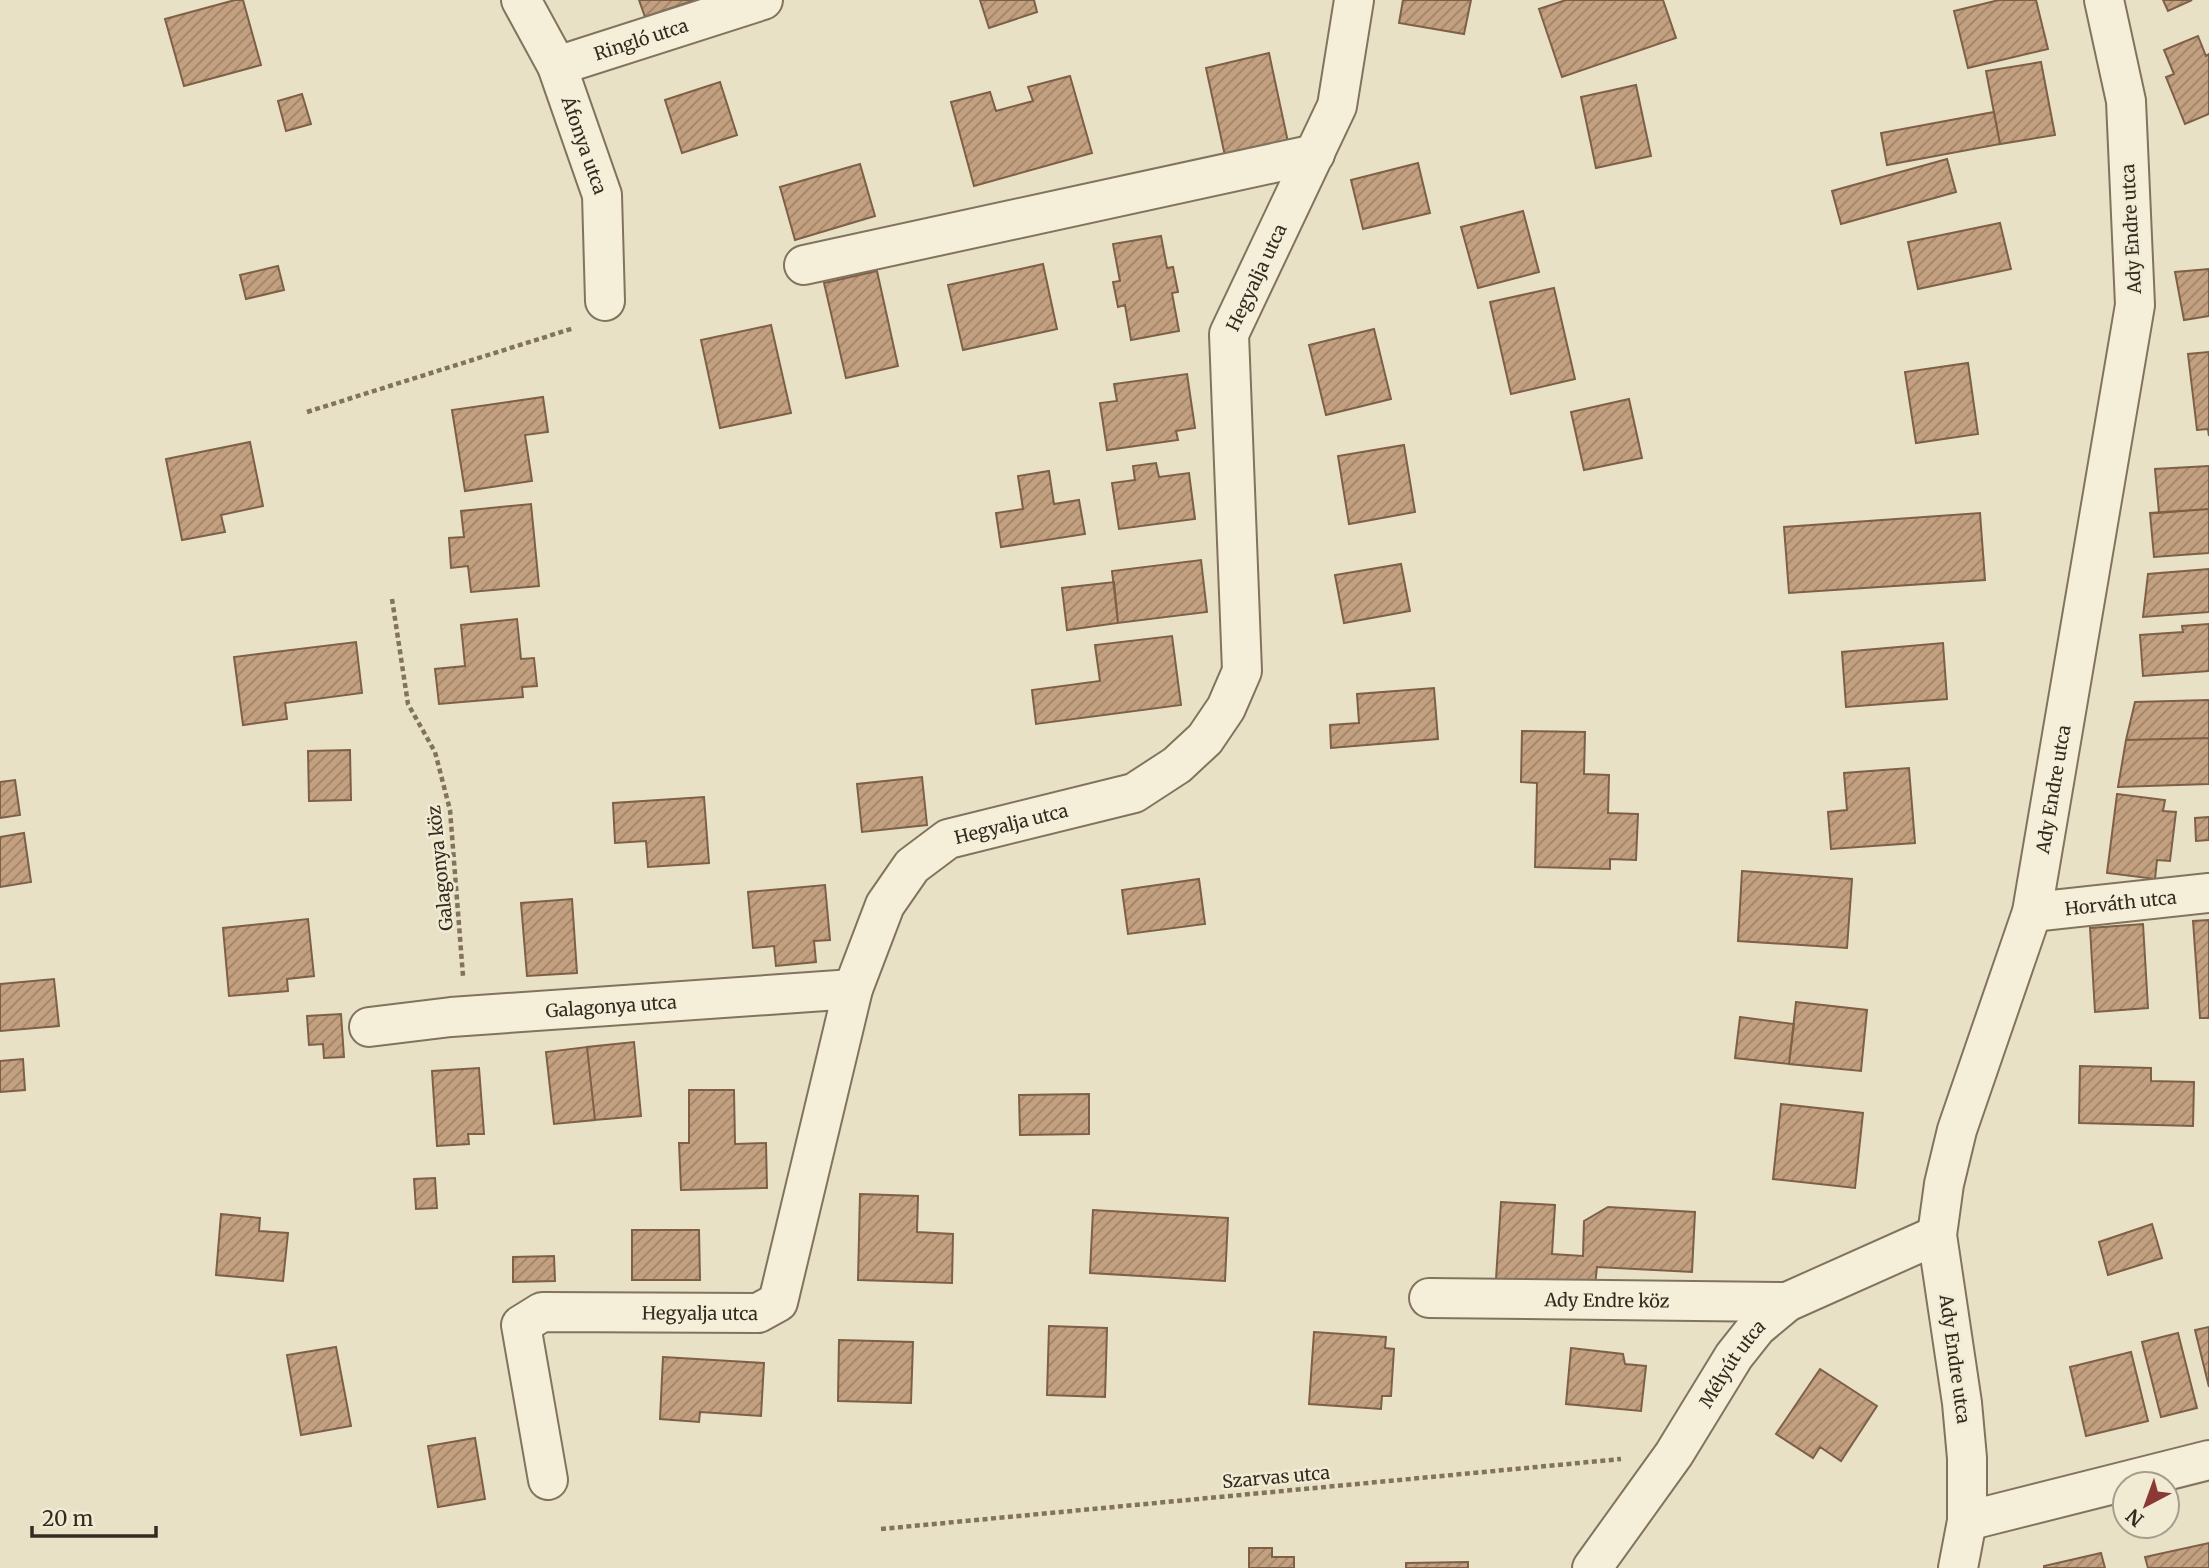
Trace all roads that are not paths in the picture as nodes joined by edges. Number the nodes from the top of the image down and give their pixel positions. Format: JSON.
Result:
{"nodes":[{"id":1,"x":521,"y":0,"type":"edge"},
{"id":2,"x":763,"y":0,"type":"edge"},
{"id":3,"x":1354,"y":0,"type":"edge"},
{"id":4,"x":2104,"y":0,"type":"edge"},
{"id":5,"x":557,"y":66,"type":"junction"},
{"id":6,"x":1315,"y":154,"type":"junction"},
{"id":7,"x":804,"y":265,"type":"dead end"},
{"id":8,"x":606,"y":301,"type":"road end"},
{"id":9,"x":2209,"y":893,"type":"edge"},
{"id":10,"x":2032,"y":912,"type":"junction"},
{"id":11,"x":853,"y":989,"type":"junction"},
{"id":12,"x":369,"y":1027,"type":"dead end"},
{"id":13,"x":1937,"y":1235,"type":"junction"},
{"id":14,"x":1429,"y":1298,"type":"dead end"},
{"id":15,"x":1787,"y":1302,"type":"junction"},
{"id":16,"x":2209,"y":1460,"type":"edge"},
{"id":17,"x":548,"y":1480,"type":"dead end"},
{"id":18,"x":1967,"y":1521,"type":"junction"},
{"id":19,"x":1592,"y":1568,"type":"edge"},
{"id":20,"x":1958,"y":1568,"type":"edge"}],
"edges":[{"from":1,"to":5,"type":"street","name":"Áfonya utca"},
{"from":2,"to":5,"type":"street","name":"Ringló utca"},
{"from":3,"to":6,"type":"street","name":"Hegyalja utca"},
{"from":4,"to":10,"type":"street","name":"Ady Endre utca"},
{"from":5,"to":8,"type":"street","name":"Áfonya utca"},
{"from":6,"to":7,"type":"street"},
{"from":6,"to":11,"type":"street","name":"Hegyalja utca"},
{"from":9,"to":10,"type":"street","name":"Horváth utca"},
{"from":10,"to":13,"type":"street","name":"Ady Endre utca"},
{"from":11,"to":12,"type":"street","name":"Galagonya utca"},
{"from":11,"to":17,"type":"street","name":"Hegyalja utca"},
{"from":13,"to":15,"type":"street","name":"Mélyút utca"},
{"from":13,"to":18,"type":"street","name":"Ady Endre utca"},
{"from":14,"to":15,"type":"street","name":"Ady Endre köz"},
{"from":15,"to":19,"type":"street","name":"Mélyút utca"},
{"from":16,"to":18,"type":"street"},
{"from":18,"to":20,"type":"street","name":"Ady Endre utca"}]}
